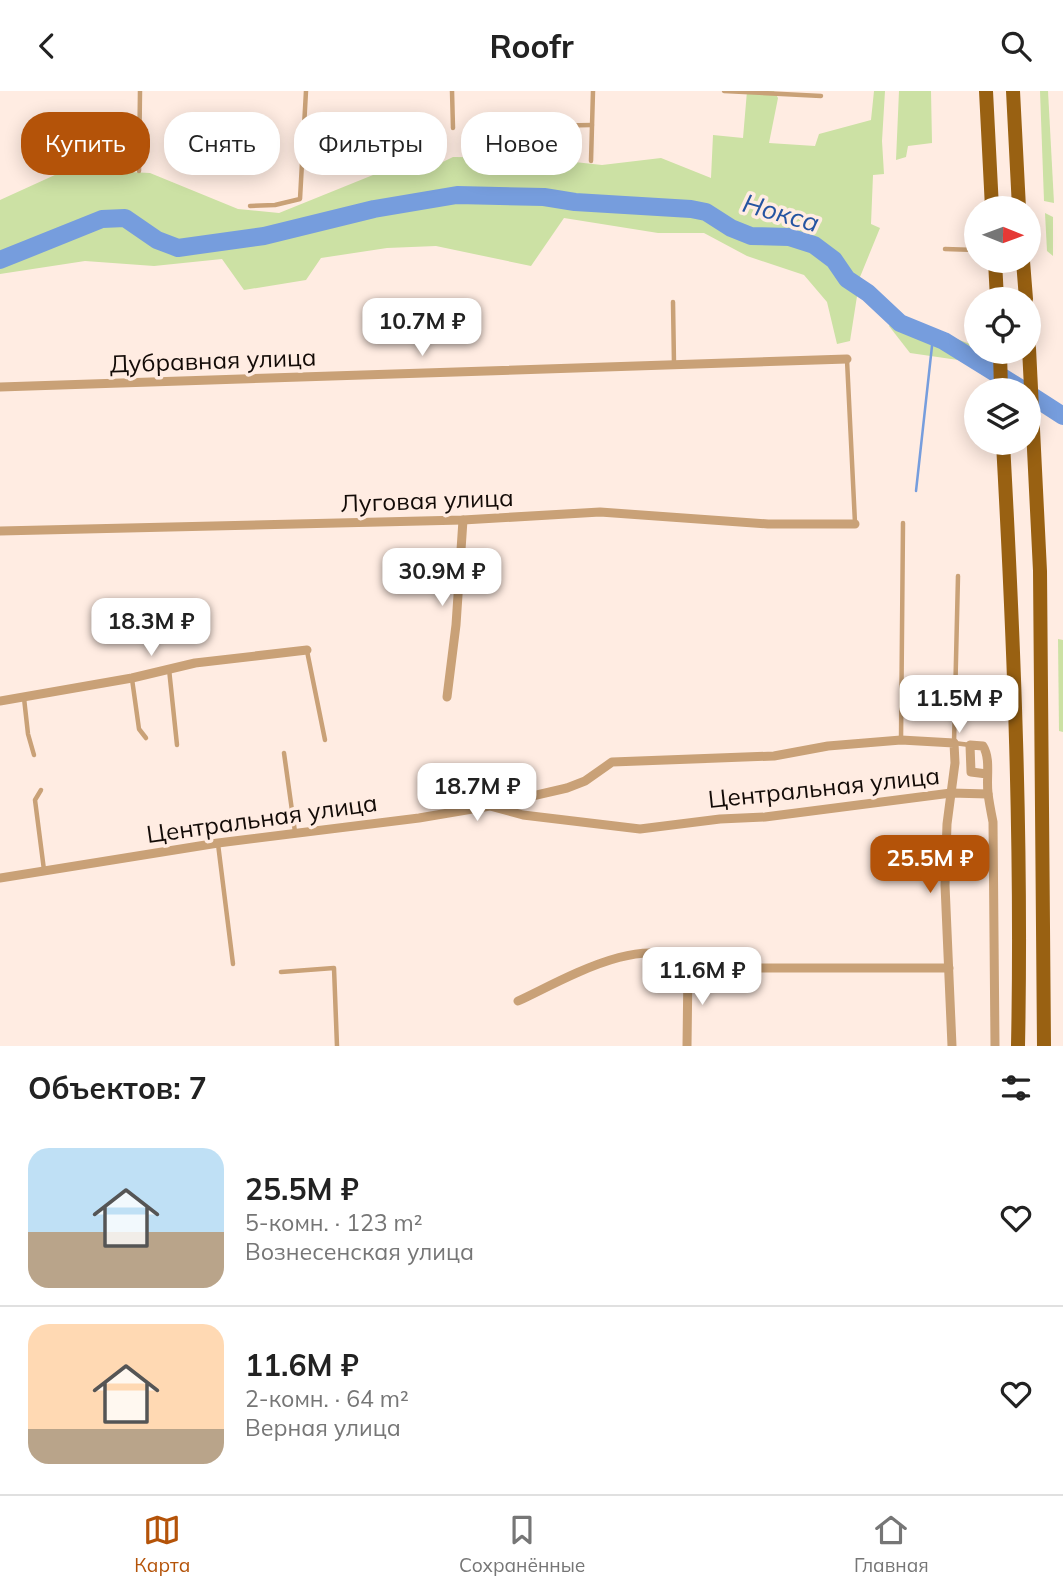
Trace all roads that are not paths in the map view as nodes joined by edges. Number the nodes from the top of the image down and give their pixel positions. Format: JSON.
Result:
{"nodes":[{"id":1,"x":140,"y":91,"type":"edge"},
{"id":2,"x":306,"y":91,"type":"edge"},
{"id":3,"x":452,"y":91,"type":"edge"},
{"id":4,"x":593,"y":91,"type":"edge"},
{"id":5,"x":724,"y":91,"type":"edge"},
{"id":6,"x":986,"y":91,"type":"edge"},
{"id":7,"x":1013,"y":91,"type":"edge"},
{"id":8,"x":821,"y":96,"type":"dead end"},
{"id":9,"x":140,"y":112,"type":"edge"},
{"id":10,"x":582,"y":125,"type":"edge"},
{"id":11,"x":592,"y":125,"type":"junction"},
{"id":12,"x":453,"y":128,"type":"dead end"},
{"id":13,"x":591,"y":161,"type":"dead end"},
{"id":14,"x":991,"y":196,"type":"edge"},
{"id":15,"x":1018,"y":196,"type":"edge"},
{"id":16,"x":250,"y":207,"type":"dead end"},
{"id":17,"x":945,"y":249,"type":"dead end"},
{"id":18,"x":964,"y":250,"type":"edge"},
{"id":19,"x":673,"y":302,"type":"dead end"},
{"id":20,"x":847,"y":359,"type":"joint"},
{"id":21,"x":674,"y":364,"type":"junction"},
{"id":22,"x":1029,"y":364,"type":"edge"},
{"id":23,"x":0,"y":387,"type":"edge"},
{"id":24,"x":1004,"y":455,"type":"edge"},
{"id":25,"x":463,"y":520,"type":"junction"},
{"id":26,"x":903,"y":523,"type":"dead end"},
{"id":27,"x":855,"y":524,"type":"joint"},
{"id":28,"x":0,"y":531,"type":"edge"},
{"id":29,"x":958,"y":576,"type":"dead end"},
{"id":30,"x":307,"y":650,"type":"joint"},
{"id":31,"x":169,"y":669,"type":"junction"},
{"id":32,"x":132,"y":678,"type":"junction"},
{"id":33,"x":447,"y":697,"type":"dead end"},
{"id":34,"x":24,"y":698,"type":"junction"},
{"id":35,"x":0,"y":701,"type":"edge"},
{"id":36,"x":146,"y":738,"type":"dead end"},
{"id":37,"x":325,"y":740,"type":"dead end"},
{"id":38,"x":901,"y":740,"type":"junction"},
{"id":39,"x":954,"y":743,"type":"junction"},
{"id":40,"x":177,"y":745,"type":"dead end"},
{"id":41,"x":970,"y":745,"type":"junction"},
{"id":42,"x":284,"y":753,"type":"dead end"},
{"id":43,"x":34,"y":755,"type":"dead end"},
{"id":44,"x":987,"y":774,"type":"junction"},
{"id":45,"x":41,"y":790,"type":"dead end"},
{"id":46,"x":951,"y":793,"type":"junction"},
{"id":47,"x":988,"y":794,"type":"junction"},
{"id":48,"x":490,"y":806,"type":"junction"},
{"id":49,"x":295,"y":833,"type":"junction"},
{"id":50,"x":218,"y":843,"type":"junction"},
{"id":51,"x":44,"y":870,"type":"junction"},
{"id":52,"x":0,"y":878,"type":"edge"},
{"id":53,"x":233,"y":964,"type":"dead end"},
{"id":54,"x":688,"y":968,"type":"junction"},
{"id":55,"x":949,"y":968,"type":"junction"},
{"id":56,"x":281,"y":972,"type":"dead end"},
{"id":57,"x":518,"y":1001,"type":"dead end"},
{"id":58,"x":337,"y":1046,"type":"edge"},
{"id":59,"x":687,"y":1046,"type":"edge"},
{"id":60,"x":952,"y":1046,"type":"edge"},
{"id":61,"x":995,"y":1046,"type":"edge"},
{"id":62,"x":1018,"y":1046,"type":"edge"},
{"id":63,"x":1044,"y":1046,"type":"edge"}],
"edges":[{"from":1,"to":9,"type":"lane"},
{"from":2,"to":16,"type":"lane"},
{"from":3,"to":12,"type":"lane"},
{"from":4,"to":11,"type":"lane"},
{"from":5,"to":8,"type":"lane"},
{"from":6,"to":14,"type":"main road"},
{"from":7,"to":15,"type":"main road"},
{"from":10,"to":11,"type":"lane"},
{"from":11,"to":13,"type":"lane"},
{"from":17,"to":18,"type":"lane"},
{"from":19,"to":21,"type":"lane"},
{"from":20,"to":21,"type":"street","name":"Дубравная улица"},
{"from":20,"to":27,"type":"lane"},
{"from":21,"to":23,"type":"street","name":"Дубравная улица"},
{"from":22,"to":63,"type":"main road"},
{"from":24,"to":62,"type":"main road"},
{"from":25,"to":27,"type":"street","name":"Луговая улица"},
{"from":25,"to":28,"type":"street","name":"Луговая улица"},
{"from":25,"to":33,"type":"street"},
{"from":26,"to":38,"type":"lane"},
{"from":29,"to":39,"type":"lane"},
{"from":30,"to":31,"type":"street"},
{"from":30,"to":37,"type":"lane"},
{"from":31,"to":32,"type":"street"},
{"from":31,"to":40,"type":"lane"},
{"from":32,"to":34,"type":"street"},
{"from":32,"to":36,"type":"lane"},
{"from":34,"to":35,"type":"street"},
{"from":34,"to":43,"type":"lane"},
{"from":38,"to":39,"type":"street"},
{"from":38,"to":48,"type":"street"},
{"from":39,"to":41,"type":"lane"},
{"from":39,"to":46,"type":"street"},
{"from":41,"to":44,"type":"street"},
{"from":41,"to":44,"type":"street"},
{"from":42,"to":49,"type":"lane"},
{"from":44,"to":47,"type":"street"},
{"from":45,"to":51,"type":"lane"},
{"from":46,"to":47,"type":"street","name":"Центральная улица"},
{"from":46,"to":48,"type":"street","name":"Центральная улица"},
{"from":46,"to":55,"type":"street"},
{"from":47,"to":61,"type":"street"},
{"from":48,"to":49,"type":"street","name":"Центральная улица"},
{"from":49,"to":50,"type":"street","name":"Центральная улица"},
{"from":50,"to":51,"type":"street","name":"Центральная улица"},
{"from":50,"to":53,"type":"lane"},
{"from":51,"to":52,"type":"street","name":"Центральная улица"},
{"from":54,"to":55,"type":"street"},
{"from":54,"to":57,"type":"street"},
{"from":54,"to":59,"type":"street"},
{"from":55,"to":60,"type":"street"},
{"from":56,"to":58,"type":"lane"}]}
